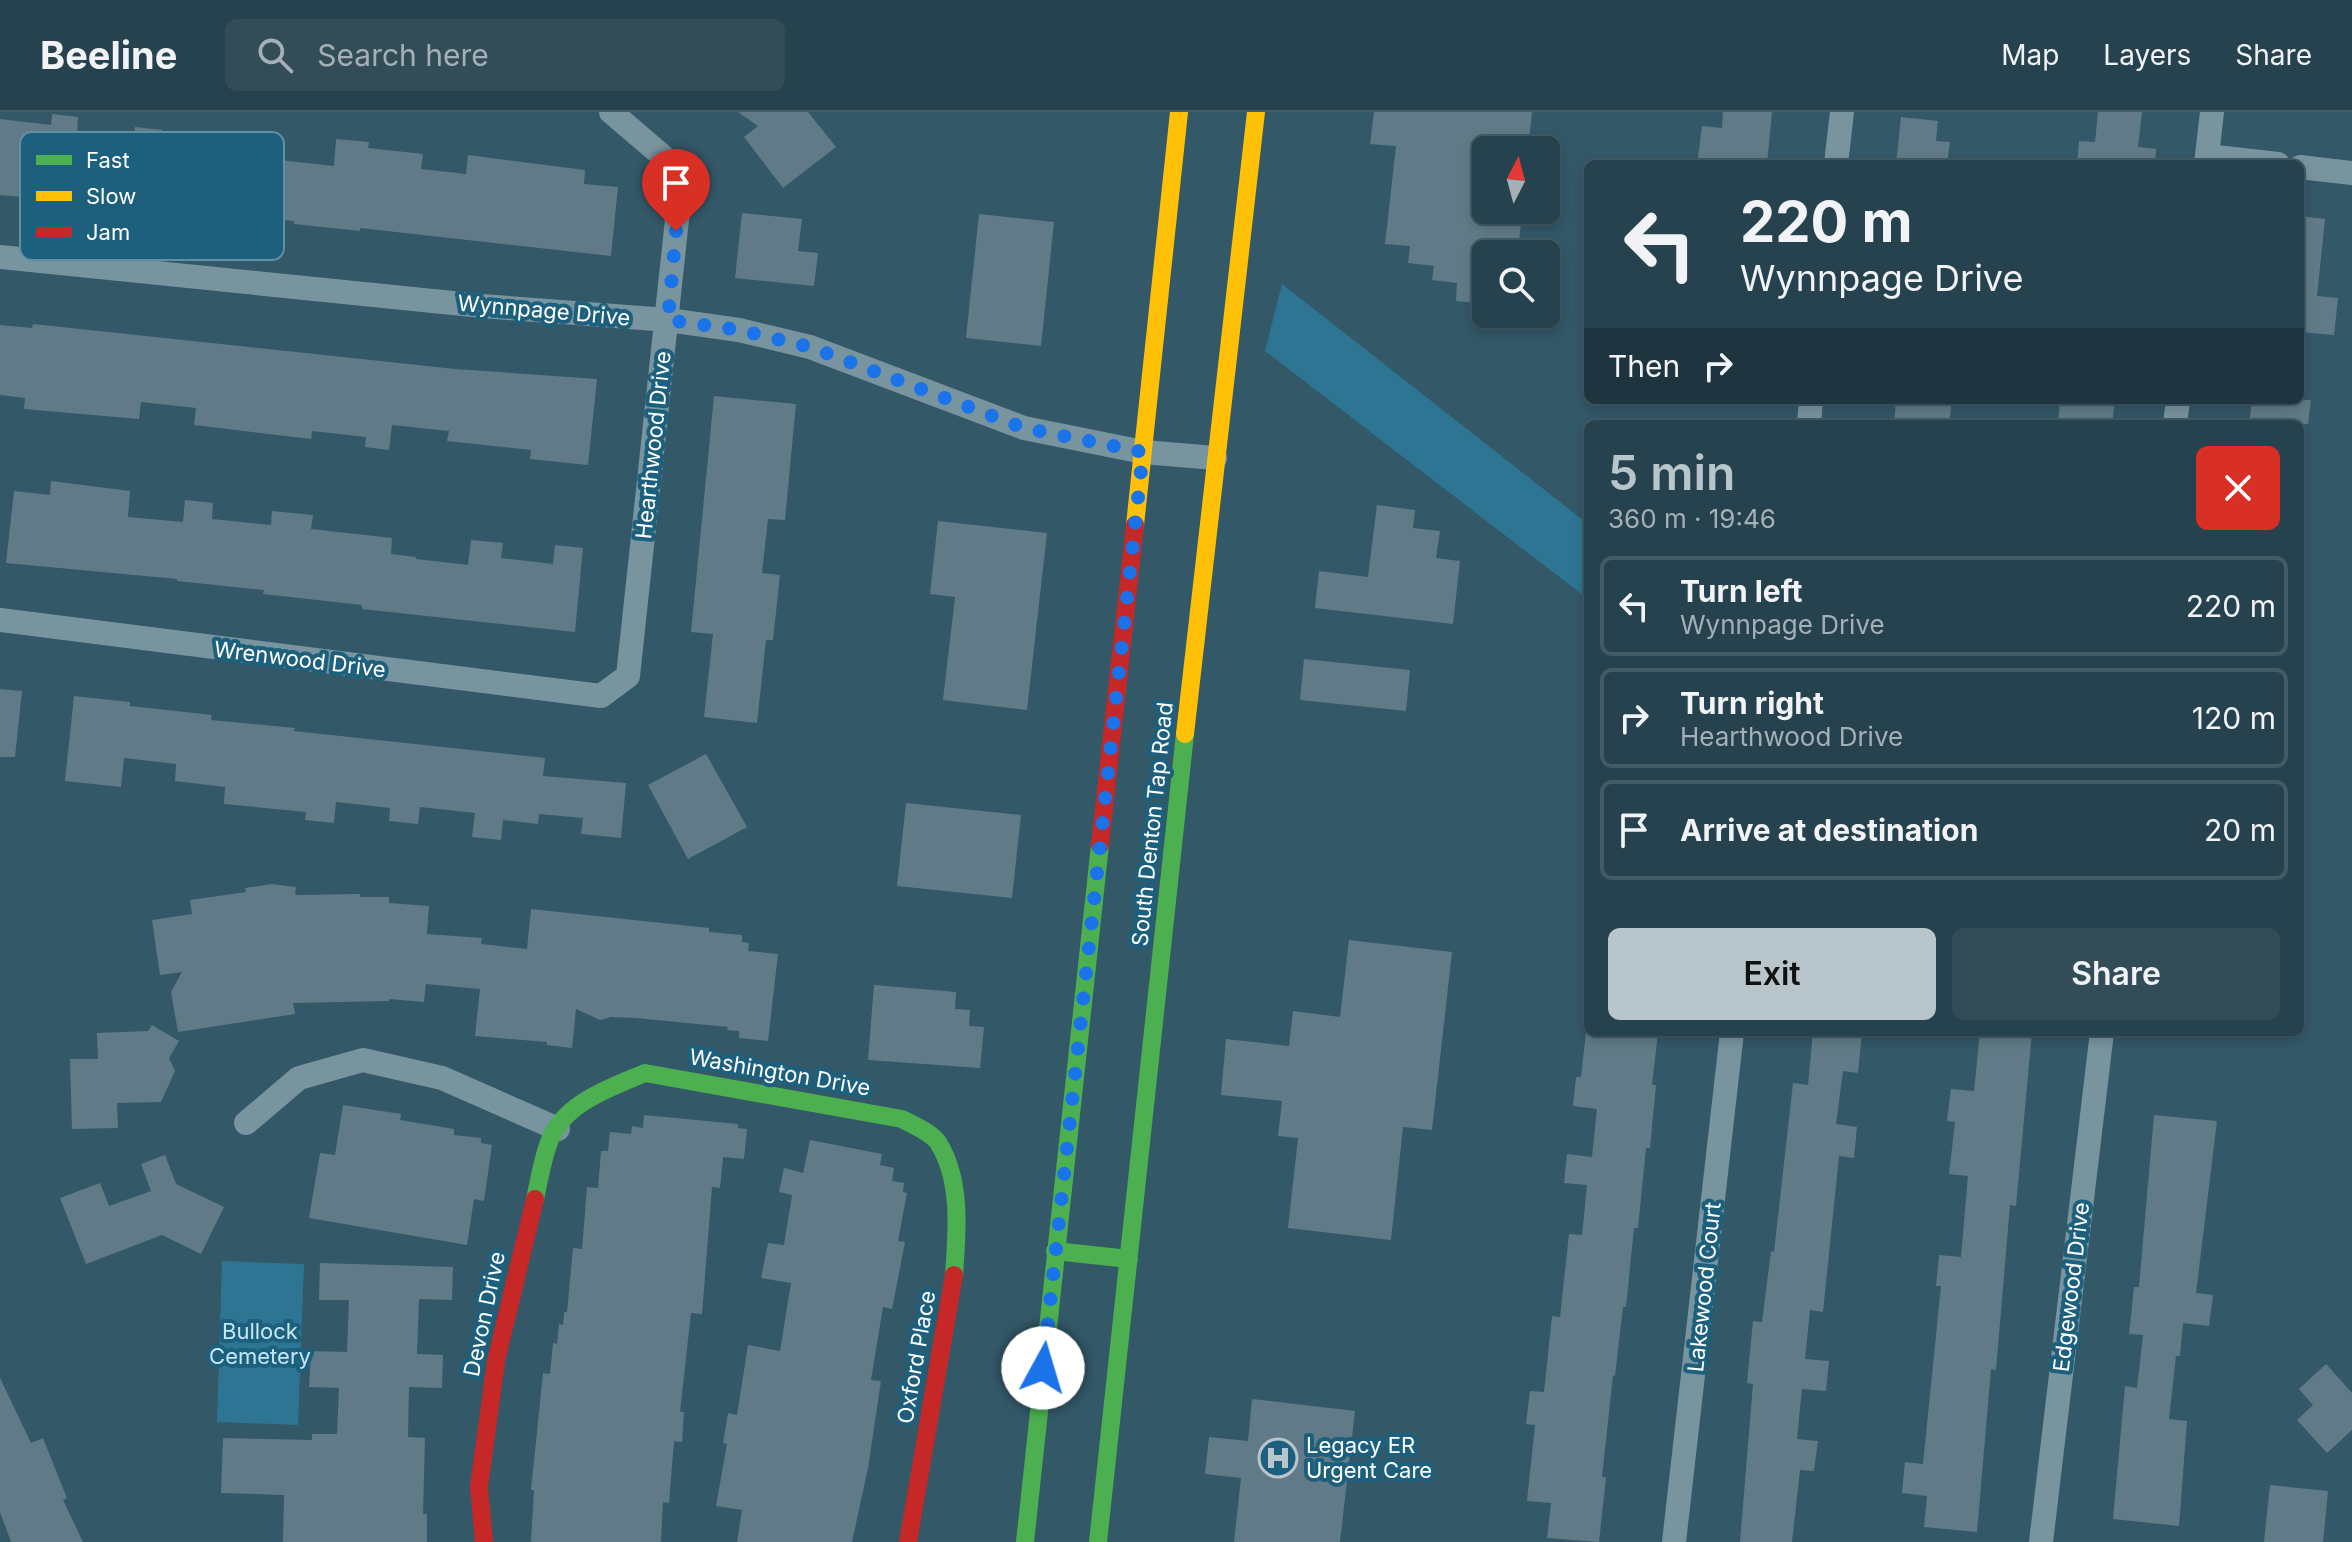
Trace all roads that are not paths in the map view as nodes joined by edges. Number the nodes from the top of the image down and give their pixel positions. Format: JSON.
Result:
{"nodes":[{"id":1,"x":611,"y":112,"type":"edge"},
{"id":2,"x":1179,"y":112,"type":"edge"},
{"id":3,"x":1256,"y":112,"type":"edge"},
{"id":4,"x":1842,"y":112,"type":"edge"},
{"id":5,"x":2212,"y":112,"type":"edge"},
{"id":6,"x":1836,"y":160,"type":"edge"},
{"id":7,"x":2207,"y":160,"type":"edge"},
{"id":8,"x":2304,"y":167,"type":"edge"},
{"id":9,"x":2352,"y":173,"type":"edge"},
{"id":10,"x":0,"y":257,"type":"edge"},
{"id":11,"x":20,"y":259,"type":"edge"},
{"id":12,"x":30,"y":260,"type":"edge"},
{"id":13,"x":668,"y":320,"type":"junction"},
{"id":14,"x":1143,"y":452,"type":"junction"},
{"id":15,"x":1215,"y":458,"type":"junction"},
{"id":16,"x":0,"y":620,"type":"edge"},
{"id":17,"x":601,"y":696,"type":"joint"},
{"id":18,"x":1732,"y":1036,"type":"edge"},
{"id":19,"x":2102,"y":1036,"type":"edge"},
{"id":20,"x":574,"y":1107,"type":"joint"},
{"id":21,"x":246,"y":1123,"type":"dead end"},
{"id":22,"x":558,"y":1129,"type":"junction"},
{"id":23,"x":952,"y":1179,"type":"joint"},
{"id":24,"x":1055,"y":1251,"type":"junction"},
{"id":25,"x":1129,"y":1259,"type":"junction"},
{"id":26,"x":484,"y":1542,"type":"edge"},
{"id":27,"x":908,"y":1542,"type":"edge"},
{"id":28,"x":1025,"y":1542,"type":"edge"},
{"id":29,"x":1098,"y":1542,"type":"edge"},
{"id":30,"x":1674,"y":1542,"type":"edge"},
{"id":31,"x":2041,"y":1542,"type":"edge"}],
"edges":[{"from":1,"to":13,"type":"street","name":"Hearthwood Drive"},
{"from":2,"to":14,"type":"main road"},
{"from":3,"to":15,"type":"main road","name":"South Denton Tap Road"},
{"from":4,"to":6,"type":"street"},
{"from":5,"to":7,"type":"street"},
{"from":8,"to":9,"type":"street"},
{"from":10,"to":11,"type":"street","name":"Wynnpage Drive"},
{"from":12,"to":13,"type":"street","name":"Wynnpage Drive"},
{"from":13,"to":14,"type":"street","name":"Wynnpage Drive"},
{"from":13,"to":17,"type":"street","name":"Hearthwood Drive"},
{"from":14,"to":15,"type":"street","name":"Wynnpage Drive"},
{"from":14,"to":24,"type":"main road"},
{"from":15,"to":25,"type":"main road","name":"South Denton Tap Road"},
{"from":16,"to":17,"type":"street","name":"Wrenwood Drive"},
{"from":18,"to":30,"type":"street","name":"Lakewood Court"},
{"from":19,"to":31,"type":"street","name":"Edgewood Drive"},
{"from":20,"to":22,"type":"main road","name":"Devon Drive"},
{"from":20,"to":23,"type":"main road","name":"Washington Drive"},
{"from":21,"to":22,"type":"street"},
{"from":22,"to":26,"type":"main road","name":"Devon Drive"},
{"from":23,"to":27,"type":"main road","name":"Oxford Place"},
{"from":24,"to":25,"type":"main road"},
{"from":24,"to":28,"type":"main road"},
{"from":25,"to":29,"type":"main road","name":"South Denton Tap Road"}]}
